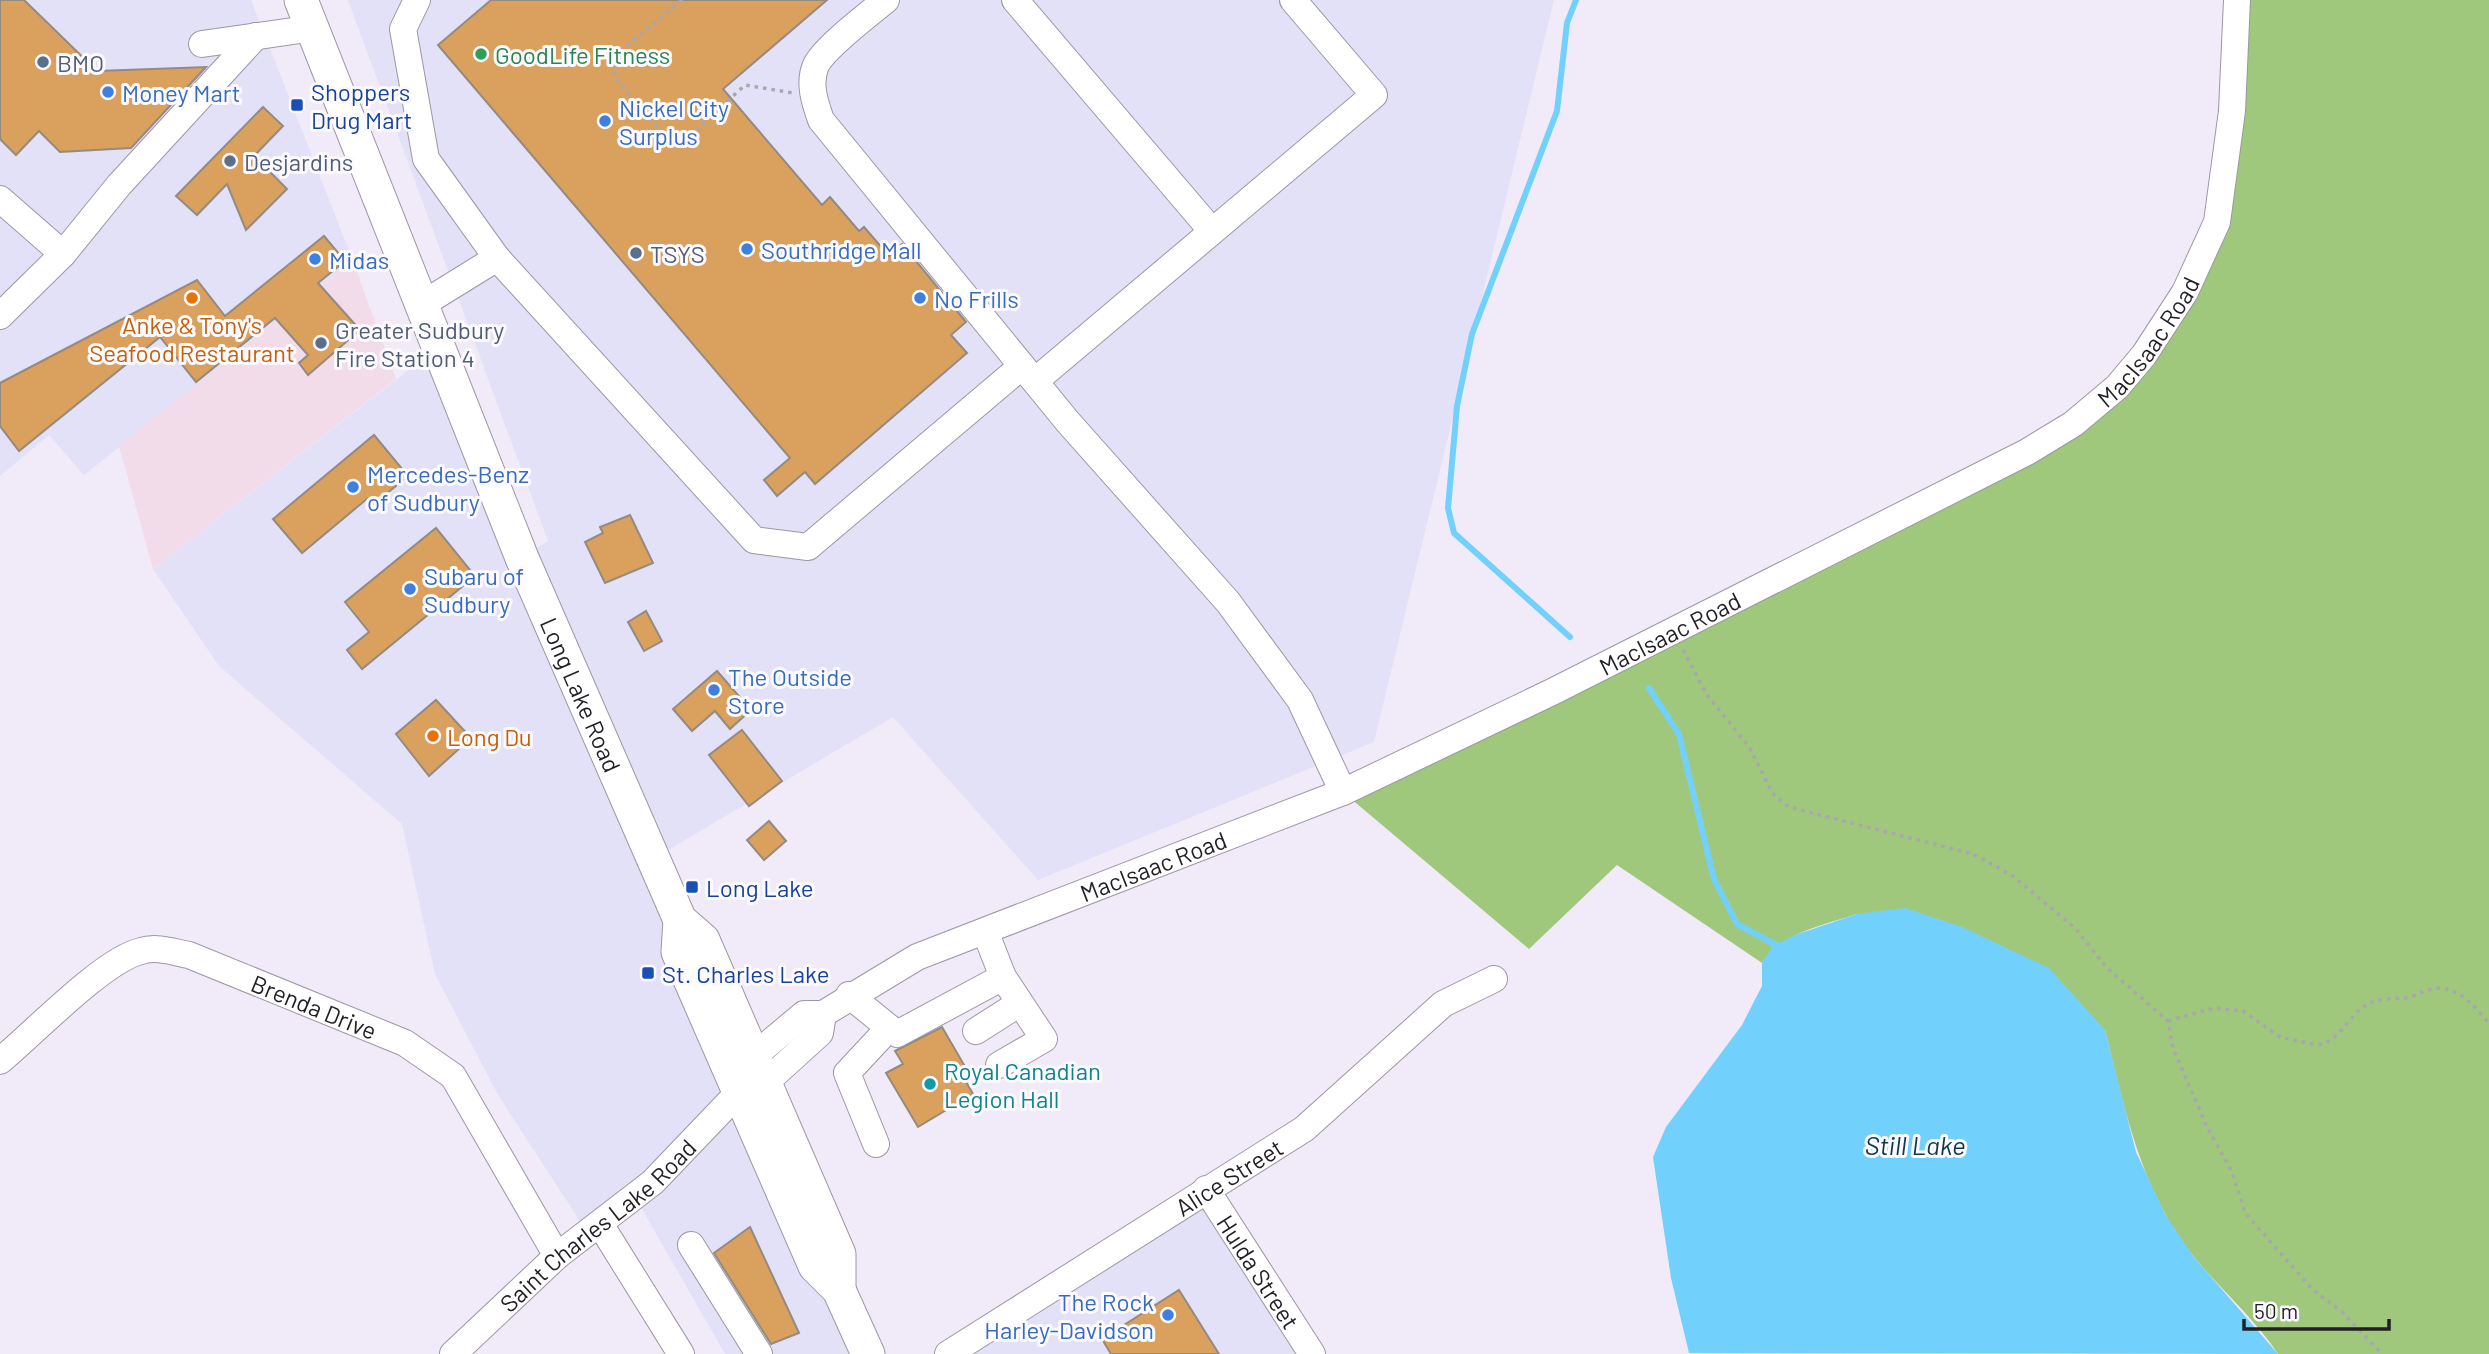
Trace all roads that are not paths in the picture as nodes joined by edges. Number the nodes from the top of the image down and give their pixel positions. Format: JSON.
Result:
{"nodes":[{"id":1,"x":416,"y":0,"type":"edge"},
{"id":2,"x":886,"y":0,"type":"edge"},
{"id":3,"x":1015,"y":0,"type":"edge"},
{"id":4,"x":1293,"y":0,"type":"edge"},
{"id":5,"x":2237,"y":0,"type":"edge"},
{"id":6,"x":307,"y":14,"type":"edge"},
{"id":7,"x":257,"y":36,"type":"junction"},
{"id":8,"x":202,"y":44,"type":"dead end"},
{"id":9,"x":0,"y":199,"type":"edge"},
{"id":10,"x":1212,"y":231,"type":"junction"},
{"id":11,"x":63,"y":254,"type":"junction"},
{"id":12,"x":497,"y":258,"type":"junction"},
{"id":13,"x":421,"y":305,"type":"junction"},
{"id":14,"x":0,"y":316,"type":"edge"},
{"id":15,"x":1029,"y":373,"type":"junction"},
{"id":16,"x":1343,"y":792,"type":"junction"},
{"id":17,"x":985,"y":931,"type":"junction"},
{"id":18,"x":1003,"y":976,"type":"junction"},
{"id":19,"x":1494,"y":979,"type":"dead end"},
{"id":20,"x":849,"y":995,"type":"junction"},
{"id":21,"x":1020,"y":1003,"type":"junction"},
{"id":22,"x":889,"y":1028,"type":"junction"},
{"id":23,"x":976,"y":1031,"type":"dead end"},
{"id":24,"x":0,"y":1061,"type":"edge"},
{"id":25,"x":999,"y":1065,"type":"dead end"},
{"id":26,"x":753,"y":1076,"type":"junction"},
{"id":27,"x":876,"y":1144,"type":"dead end"},
{"id":28,"x":1206,"y":1189,"type":"junction"},
{"id":29,"x":600,"y":1224,"type":"junction"},
{"id":30,"x":691,"y":1245,"type":"dead end"},
{"id":31,"x":557,"y":1256,"type":"junction"},
{"id":32,"x":453,"y":1354,"type":"edge"},
{"id":33,"x":681,"y":1354,"type":"edge"},
{"id":34,"x":758,"y":1354,"type":"edge"},
{"id":35,"x":868,"y":1354,"type":"edge"},
{"id":36,"x":948,"y":1354,"type":"edge"},
{"id":37,"x":1312,"y":1354,"type":"edge"}],
"edges":[{"from":1,"to":12,"type":"street"},
{"from":2,"to":15,"type":"street"},
{"from":3,"to":10,"type":"street"},
{"from":4,"to":10,"type":"street"},
{"from":5,"to":16,"type":"street","name":"MacIsaac Road"},
{"from":6,"to":7,"type":"street"},
{"from":6,"to":13,"type":"main road","name":"Long Lake Road"},
{"from":7,"to":8,"type":"street"},
{"from":7,"to":11,"type":"street"},
{"from":9,"to":11,"type":"street"},
{"from":10,"to":15,"type":"street"},
{"from":11,"to":14,"type":"street"},
{"from":12,"to":13,"type":"street"},
{"from":12,"to":15,"type":"street"},
{"from":13,"to":26,"type":"main road","name":"Long Lake Road"},
{"from":15,"to":16,"type":"street"},
{"from":16,"to":17,"type":"street","name":"MacIsaac Road"},
{"from":17,"to":18,"type":"street"},
{"from":17,"to":20,"type":"street","name":"MacIsaac Road"},
{"from":18,"to":21,"type":"street"},
{"from":18,"to":22,"type":"street"},
{"from":19,"to":28,"type":"street","name":"Alice Street"},
{"from":20,"to":22,"type":"street"},
{"from":20,"to":26,"type":"street","name":"MacIsaac Road"},
{"from":21,"to":23,"type":"street"},
{"from":21,"to":25,"type":"street"},
{"from":22,"to":27,"type":"street"},
{"from":24,"to":31,"type":"street","name":"Brenda Drive"},
{"from":26,"to":29,"type":"street","name":"Saint Charles Lake Road"},
{"from":26,"to":35,"type":"main road","name":"Long Lake Road"},
{"from":28,"to":36,"type":"street","name":"Alice Street"},
{"from":28,"to":37,"type":"street","name":"Hulda Street"},
{"from":29,"to":31,"type":"street","name":"Saint Charles Lake Road"},
{"from":29,"to":33,"type":"street"},
{"from":30,"to":34,"type":"street"},
{"from":31,"to":32,"type":"street","name":"Saint Charles Lake Road"}]}
